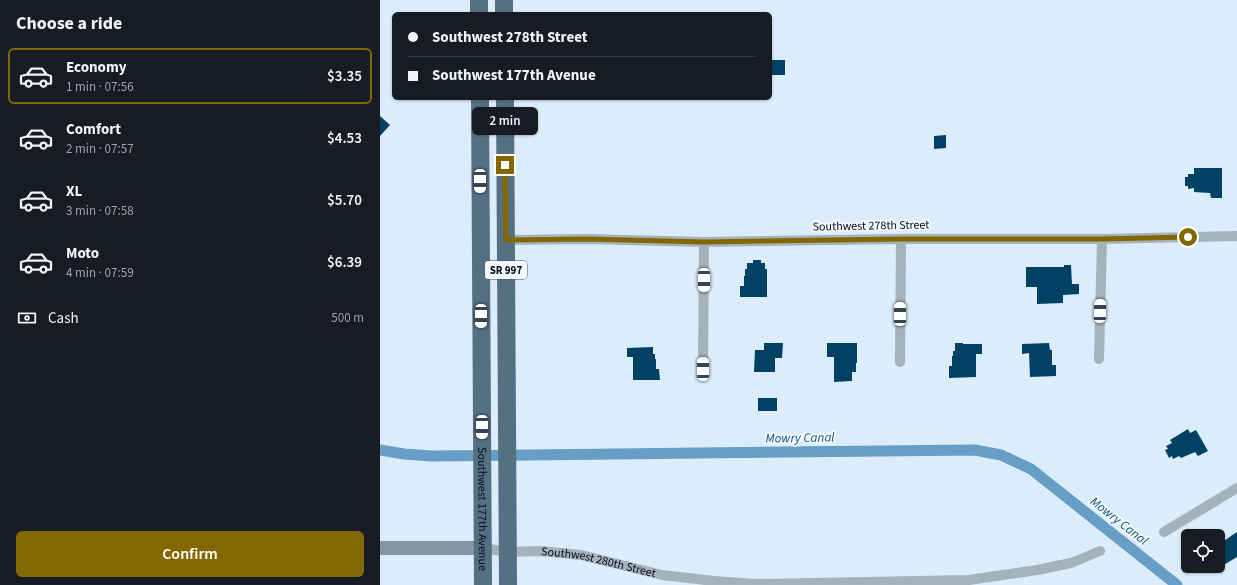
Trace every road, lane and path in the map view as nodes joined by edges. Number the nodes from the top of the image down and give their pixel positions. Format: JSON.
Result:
{"nodes":[{"id":1,"x":479,"y":0,"type":"edge"},
{"id":2,"x":504,"y":0,"type":"edge"},
{"id":3,"x":479,"y":12,"type":"edge"},
{"id":4,"x":504,"y":12,"type":"edge"},
{"id":5,"x":480,"y":100,"type":"edge"},
{"id":6,"x":505,"y":100,"type":"edge"},
{"id":7,"x":481,"y":196,"type":"junction"},
{"id":8,"x":1237,"y":236,"type":"edge"},
{"id":9,"x":901,"y":239,"type":"junction"},
{"id":10,"x":1102,"y":239,"type":"junction"},
{"id":11,"x":506,"y":240,"type":"junction"},
{"id":12,"x":704,"y":242,"type":"junction"},
{"id":13,"x":1099,"y":359,"type":"dead end"},
{"id":14,"x":900,"y":362,"type":"dead end"},
{"id":15,"x":703,"y":369,"type":"dead end"},
{"id":16,"x":1237,"y":488,"type":"edge"},
{"id":17,"x":1164,"y":532,"type":"dead end"},
{"id":18,"x":380,"y":548,"type":"edge"},
{"id":19,"x":483,"y":548,"type":"junction"},
{"id":20,"x":1100,"y":551,"type":"dead end"},
{"id":21,"x":508,"y":552,"type":"junction"},
{"id":22,"x":483,"y":585,"type":"edge"},
{"id":23,"x":508,"y":585,"type":"edge"}],
"edges":[{"from":1,"to":3,"type":"highway"},
{"from":2,"to":4,"type":"highway"},
{"from":5,"to":7,"type":"highway","name":"Southwest 177th Avenue","number":"SR 997"},
{"from":6,"to":11,"type":"highway","name":"Southwest 177th Avenue","number":"SR 997"},
{"from":7,"to":11,"type":"highway"},
{"from":7,"to":19,"type":"highway","name":"Southwest 177th Avenue","number":"SR 997"},
{"from":8,"to":10,"type":"street","name":"Southwest 278th Street"},
{"from":9,"to":10,"type":"street","name":"Southwest 278th Street"},
{"from":9,"to":12,"type":"street","name":"Southwest 278th Street"},
{"from":9,"to":14,"type":"street"},
{"from":10,"to":13,"type":"street"},
{"from":11,"to":12,"type":"street","name":"Southwest 278th Street"},
{"from":11,"to":21,"type":"highway","name":"Southwest 177th Avenue","number":"SR 997"},
{"from":12,"to":15,"type":"street"},
{"from":16,"to":17,"type":"street"},
{"from":18,"to":19,"type":"street","name":"Southwest 280th Street"},
{"from":19,"to":21,"type":"street","name":"Southwest 280th Street"},
{"from":19,"to":22,"type":"highway","name":"Southwest 177th Avenue","number":"SR 997"},
{"from":20,"to":21,"type":"street","name":"Southwest 280th Street"},
{"from":21,"to":23,"type":"highway","name":"Southwest 177th Avenue","number":"SR 997"}]}
